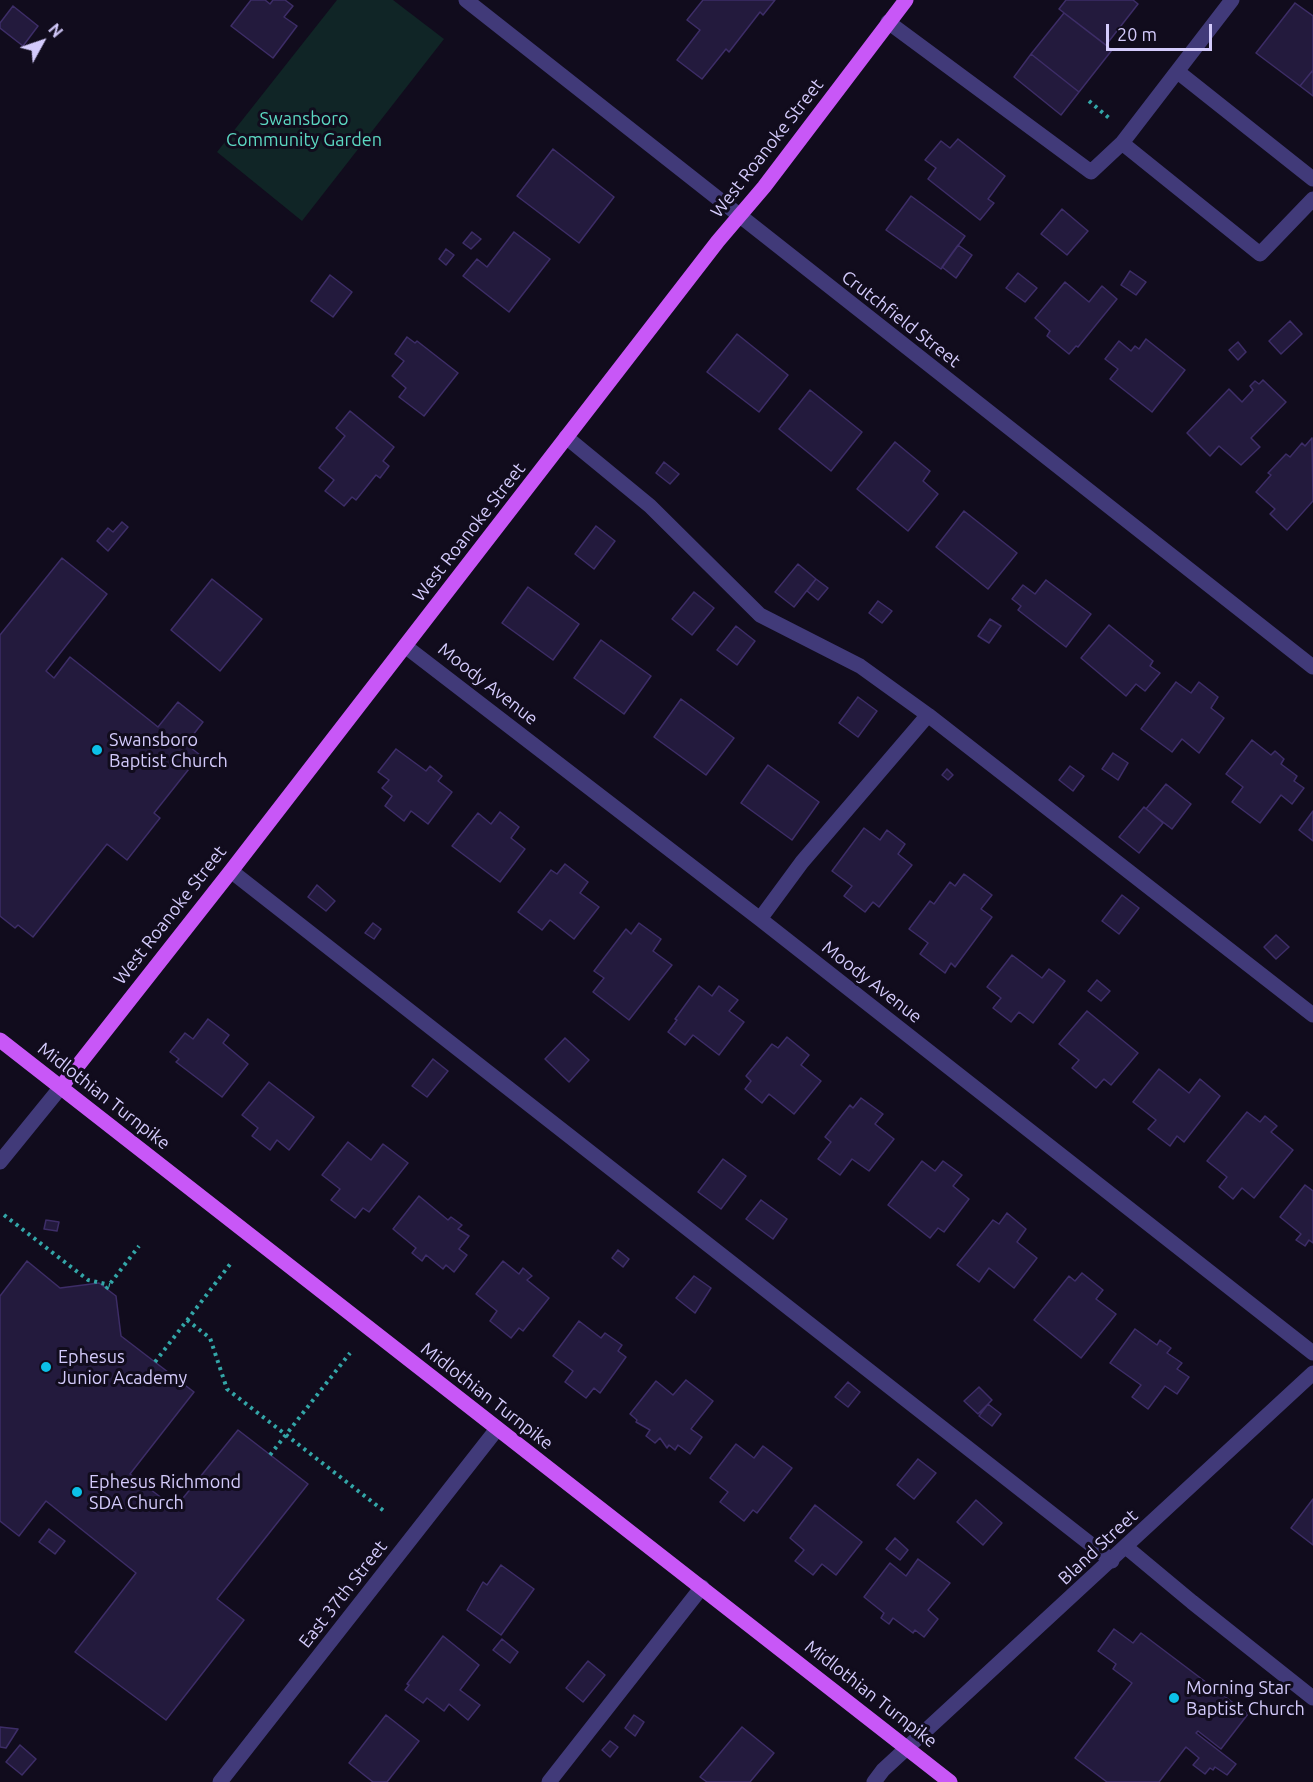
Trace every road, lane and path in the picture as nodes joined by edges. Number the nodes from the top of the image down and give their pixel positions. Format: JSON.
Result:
{"nodes":[{"id":1,"x":466,"y":0,"type":"edge"},
{"id":2,"x":906,"y":0,"type":"edge"},
{"id":3,"x":1232,"y":0,"type":"edge"},
{"id":4,"x":888,"y":22,"type":"junction"},
{"id":5,"x":1178,"y":72,"type":"junction"},
{"id":6,"x":1089,"y":101,"type":"dead end"},
{"id":7,"x":1110,"y":118,"type":"dead end"},
{"id":8,"x":1122,"y":143,"type":"junction"},
{"id":9,"x":1313,"y":179,"type":"edge"},
{"id":10,"x":1313,"y":199,"type":"edge"},
{"id":11,"x":740,"y":215,"type":"junction"},
{"id":12,"x":566,"y":437,"type":"junction"},
{"id":13,"x":405,"y":646,"type":"junction"},
{"id":14,"x":1313,"y":667,"type":"edge"},
{"id":15,"x":928,"y":715,"type":"junction"},
{"id":16,"x":231,"y":871,"type":"junction"},
{"id":17,"x":760,"y":919,"type":"junction"},
{"id":18,"x":1313,"y":1016,"type":"edge"},
{"id":19,"x":0,"y":1040,"type":"edge"},
{"id":20,"x":61,"y":1087,"type":"junction"},
{"id":21,"x":0,"y":1162,"type":"edge"},
{"id":22,"x":4,"y":1215,"type":"dead end"},
{"id":23,"x":139,"y":1246,"type":"dead end"},
{"id":24,"x":231,"y":1263,"type":"dead end"},
{"id":25,"x":188,"y":1320,"type":"junction"},
{"id":26,"x":350,"y":1353,"type":"dead end"},
{"id":27,"x":1313,"y":1353,"type":"edge"},
{"id":28,"x":155,"y":1362,"type":"dead end"},
{"id":29,"x":1313,"y":1373,"type":"edge"},
{"id":30,"x":497,"y":1430,"type":"junction"},
{"id":31,"x":286,"y":1435,"type":"junction"},
{"id":32,"x":270,"y":1455,"type":"dead end"},
{"id":33,"x":384,"y":1511,"type":"dead end"},
{"id":34,"x":1126,"y":1547,"type":"junction"},
{"id":35,"x":1112,"y":1561,"type":"junction"},
{"id":36,"x":702,"y":1587,"type":"junction"},
{"id":37,"x":1313,"y":1698,"type":"edge"},
{"id":38,"x":908,"y":1747,"type":"junction"},
{"id":39,"x":220,"y":1782,"type":"edge"},
{"id":40,"x":549,"y":1782,"type":"edge"},
{"id":41,"x":874,"y":1782,"type":"edge"},
{"id":42,"x":950,"y":1782,"type":"edge"}],
"edges":[{"from":1,"to":11,"type":"street","name":"Crutchfield Street"},
{"from":2,"to":4,"type":"main road","name":"West Roanoke Street"},
{"from":3,"to":5,"type":"street"},
{"from":4,"to":8,"type":"street"},
{"from":4,"to":11,"type":"main road","name":"West Roanoke Street"},
{"from":5,"to":8,"type":"street"},
{"from":5,"to":9,"type":"street"},
{"from":6,"to":7,"type":"path"},
{"from":8,"to":10,"type":"street"},
{"from":11,"to":12,"type":"main road","name":"West Roanoke Street"},
{"from":11,"to":14,"type":"street","name":"Crutchfield Street"},
{"from":12,"to":13,"type":"main road","name":"West Roanoke Street"},
{"from":12,"to":15,"type":"street"},
{"from":13,"to":16,"type":"main road","name":"West Roanoke Street"},
{"from":13,"to":17,"type":"street","name":"Moody Avenue"},
{"from":15,"to":17,"type":"street"},
{"from":15,"to":18,"type":"street"},
{"from":16,"to":20,"type":"main road","name":"West Roanoke Street"},
{"from":16,"to":35,"type":"street"},
{"from":17,"to":27,"type":"street","name":"Moody Avenue"},
{"from":19,"to":20,"type":"main road","name":"Midlothian Turnpike"},
{"from":20,"to":21,"type":"street"},
{"from":20,"to":30,"type":"main road","name":"Midlothian Turnpike"},
{"from":22,"to":23,"type":"path"},
{"from":24,"to":25,"type":"path"},
{"from":25,"to":28,"type":"path"},
{"from":25,"to":31,"type":"path"},
{"from":26,"to":31,"type":"path"},
{"from":29,"to":34,"type":"street","name":"Bland Street"},
{"from":30,"to":36,"type":"main road","name":"Midlothian Turnpike"},
{"from":30,"to":39,"type":"street","name":"East 37th Street"},
{"from":31,"to":32,"type":"path"},
{"from":31,"to":33,"type":"path"},
{"from":34,"to":35,"type":"street","name":"Bland Street"},
{"from":34,"to":37,"type":"street"},
{"from":35,"to":38,"type":"street","name":"Bland Street"},
{"from":36,"to":38,"type":"main road","name":"Midlothian Turnpike"},
{"from":36,"to":40,"type":"street"},
{"from":38,"to":41,"type":"street","name":"Bland Street"},
{"from":38,"to":42,"type":"main road","name":"Midlothian Turnpike"}]}
